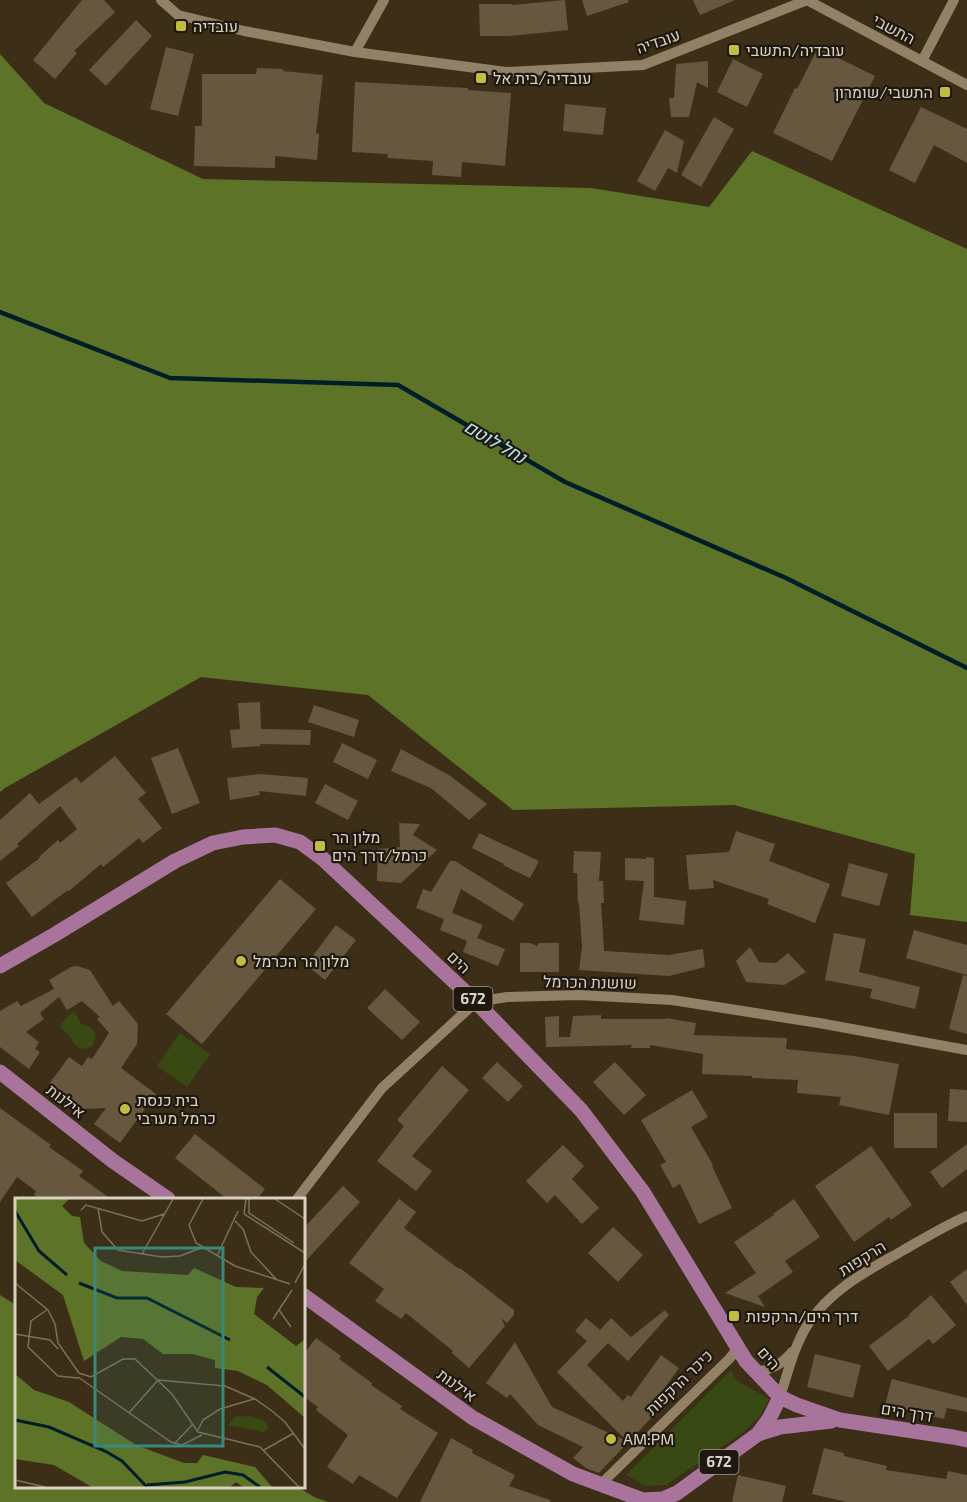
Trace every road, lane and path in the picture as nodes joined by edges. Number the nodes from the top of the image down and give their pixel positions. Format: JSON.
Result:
{"nodes":[{"id":1,"x":161,"y":0,"type":"edge"},
{"id":2,"x":384,"y":0,"type":"edge"},
{"id":3,"x":807,"y":0,"type":"edge"},
{"id":4,"x":954,"y":0,"type":"edge"},
{"id":5,"x":355,"y":52,"type":"junction"},
{"id":6,"x":922,"y":61,"type":"junction"},
{"id":7,"x":967,"y":85,"type":"edge"},
{"id":8,"x":0,"y":966,"type":"edge"},
{"id":9,"x":476,"y":1002,"type":"junction"},
{"id":10,"x":967,"y":1050,"type":"edge"},
{"id":11,"x":0,"y":1072,"type":"edge"},
{"id":12,"x":167,"y":1198,"type":"edge"},
{"id":13,"x":298,"y":1198,"type":"edge"},
{"id":14,"x":967,"y":1216,"type":"edge"},
{"id":15,"x":304,"y":1296,"type":"edge"},
{"id":16,"x":736,"y":1345,"type":"junction"},
{"id":17,"x":794,"y":1350,"type":"junction"},
{"id":18,"x":755,"y":1372,"type":"junction"},
{"id":19,"x":780,"y":1397,"type":"junction"},
{"id":20,"x":840,"y":1420,"type":"junction"},
{"id":21,"x":758,"y":1434,"type":"junction"},
{"id":22,"x":967,"y":1440,"type":"edge"},
{"id":23,"x":600,"y":1484,"type":"junction"}],
"edges":[{"from":1,"to":5,"type":"street","name":"עובדיה"},
{"from":2,"to":5,"type":"street"},
{"from":3,"to":5,"type":"street","name":"עובדיה"},
{"from":3,"to":6,"type":"street","name":"התשבי"},
{"from":4,"to":6,"type":"street"},
{"from":6,"to":7,"type":"street","name":"התשבי"},
{"from":8,"to":9,"type":"main road","name":"הים","number":"672"},
{"from":9,"to":10,"type":"street","name":"שושנת הכרמל"},
{"from":9,"to":13,"type":"street"},
{"from":9,"to":16,"type":"main road","name":"הים","number":"672"},
{"from":11,"to":12,"type":"main road","name":"אילנות"},
{"from":14,"to":17,"type":"street","name":"הרקפות"},
{"from":15,"to":23,"type":"main road","name":"אילנות","number":"672"},
{"from":16,"to":18,"type":"main road","name":"הים","number":"672"},
{"from":16,"to":23,"type":"street","name":"כיכר הרקפות"},
{"from":17,"to":18,"type":"street","name":"הרקפות"},
{"from":17,"to":19,"type":"street","name":"הרקפות"},
{"from":18,"to":19,"type":"main road","name":"הים","number":"672"},
{"from":19,"to":20,"type":"main road","name":"הים","number":"672"},
{"from":19,"to":21,"type":"main road"},
{"from":20,"to":21,"type":"main road","number":"672"},
{"from":20,"to":22,"type":"main road","name":"דרך הים","number":"672"},
{"from":21,"to":23,"type":"main road","number":"672"}]}
